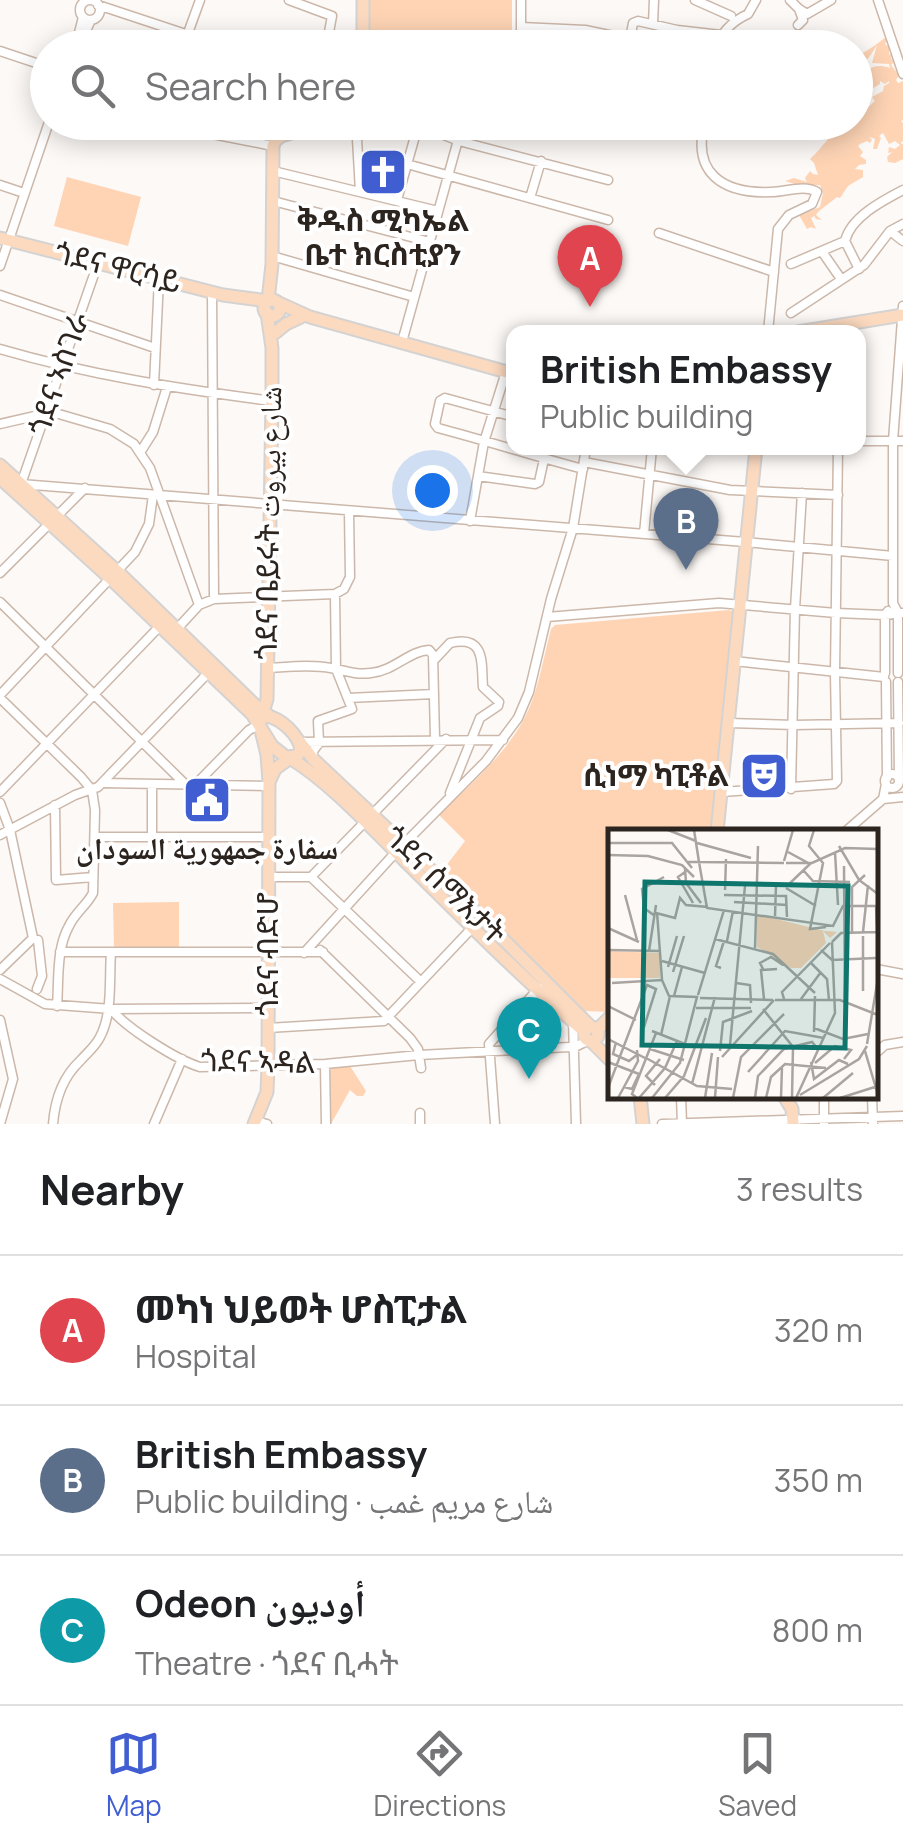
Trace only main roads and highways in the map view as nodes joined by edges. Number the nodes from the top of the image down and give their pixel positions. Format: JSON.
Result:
{"nodes":[{"id":1,"x":363,"y":0,"type":"edge"},
{"id":2,"x":362,"y":30,"type":"edge"},
{"id":3,"x":275,"y":140,"type":"edge"},
{"id":4,"x":4,"y":240,"type":"edge"},
{"id":5,"x":272,"y":307,"type":"junction"},
{"id":6,"x":902,"y":315,"type":"edge"},
{"id":7,"x":306,"y":317,"type":"junction"},
{"id":8,"x":841,"y":325,"type":"edge"},
{"id":9,"x":274,"y":333,"type":"junction"},
{"id":10,"x":272,"y":348,"type":"junction"},
{"id":11,"x":506,"y":372,"type":"edge"},
{"id":12,"x":755,"y":455,"type":"edge"},
{"id":13,"x":0,"y":464,"type":"edge"},
{"id":14,"x":10,"y":482,"type":"edge"},
{"id":15,"x":164,"y":623,"type":"junction"},
{"id":16,"x":212,"y":670,"type":"junction"},
{"id":17,"x":265,"y":717,"type":"junction"},
{"id":18,"x":300,"y":742,"type":"junction"},
{"id":19,"x":290,"y":758,"type":"junction"},
{"id":20,"x":269,"y":784,"type":"junction"},
{"id":21,"x":368,"y":818,"type":"junction"},
{"id":22,"x":717,"y":829,"type":"edge"},
{"id":23,"x":541,"y":986,"type":"junction"},
{"id":24,"x":608,"y":1019,"type":"edge"},
{"id":25,"x":591,"y":1034,"type":"junction"},
{"id":26,"x":608,"y":1045,"type":"edge"},
{"id":27,"x":608,"y":1057,"type":"edge"},
{"id":28,"x":641,"y":1099,"type":"edge"},
{"id":29,"x":648,"y":1099,"type":"edge"},
{"id":30,"x":259,"y":1123,"type":"edge"},
{"id":31,"x":646,"y":1124,"type":"edge"}],
"edges":[{"from":1,"to":2,"type":"main road"},
{"from":3,"to":5,"type":"main road"},
{"from":4,"to":5,"type":"main road","name":"ጎደና ዋርሳይ"},
{"from":5,"to":7,"type":"main road","name":"ጎደና ዋርሳይ"},
{"from":5,"to":9,"type":"main road"},
{"from":5,"to":10,"type":"main road"},
{"from":6,"to":8,"type":"main road"},
{"from":7,"to":9,"type":"main road"},
{"from":7,"to":11,"type":"main road","name":"ጎደና ዋርሳይ"},
{"from":9,"to":10,"type":"main road"},
{"from":10,"to":17,"type":"main road","name":"ጎደና ቤይሩት شارع بيروت"},
{"from":12,"to":22,"type":"main road"},
{"from":13,"to":14,"type":"main road","name":"ጎደና ሰማእታት"},
{"from":14,"to":15,"type":"main road","name":"ጎደና ሰማእታት"},
{"from":15,"to":16,"type":"main road","name":"ጎደና ሰማእታት"},
{"from":15,"to":16,"type":"main road","name":"ጎደና ሰማእታት"},
{"from":16,"to":17,"type":"main road","name":"ጎደና ሰማእታት"},
{"from":17,"to":18,"type":"main road","name":"ጎደና ሰማእታት"},
{"from":17,"to":19,"type":"main road","name":"ጎደና ሰማእታት"},
{"from":17,"to":20,"type":"main road","name":"ጎደና ቤይሩት شارع بيروت"},
{"from":18,"to":19,"type":"main road"},
{"from":18,"to":21,"type":"main road","name":"ጎደና ሰማእታት"},
{"from":19,"to":20,"type":"main road"},
{"from":19,"to":21,"type":"main road","name":"ጎደና ሰማእታት"},
{"from":20,"to":30,"type":"main road","name":"ጎደና ብድሆ"},
{"from":21,"to":23,"type":"main road","name":"ጎደና ሰማእታት"},
{"from":23,"to":25,"type":"main road","name":"ጎደና ሰማእታት"},
{"from":23,"to":25,"type":"main road","name":"ጎደና ሰማእታት"},
{"from":24,"to":25,"type":"main road"},
{"from":25,"to":26,"type":"main road","name":"ጎደና ሰማእታት"},
{"from":25,"to":27,"type":"main road","name":"ጎደና ሰማእታት"},
{"from":28,"to":31,"type":"main road"},
{"from":29,"to":31,"type":"main road"}]}
